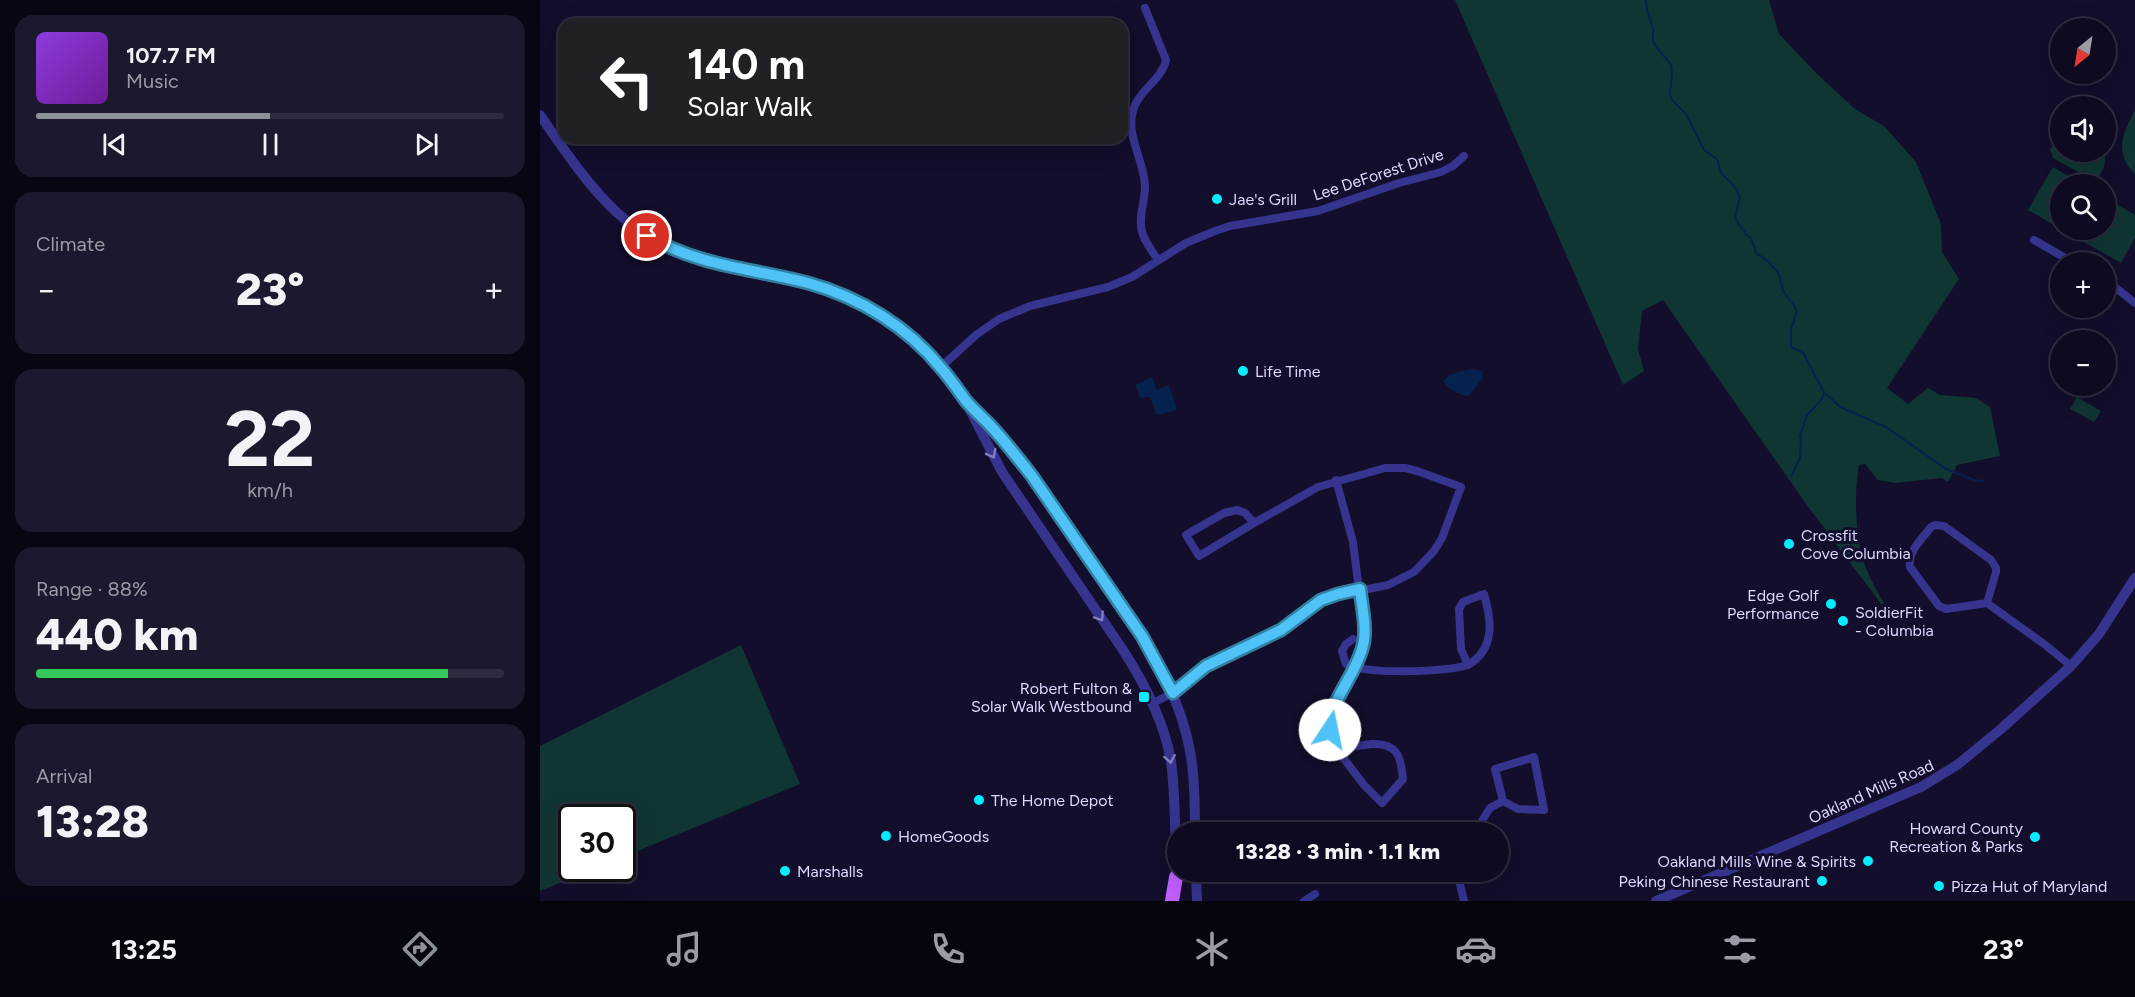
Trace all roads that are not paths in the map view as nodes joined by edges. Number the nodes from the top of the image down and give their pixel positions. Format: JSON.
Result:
{"nodes":[{"id":1,"x":1145,"y":8,"type":"dead end"},
{"id":2,"x":540,"y":115,"type":"edge"},
{"id":3,"x":558,"y":139,"type":"edge"},
{"id":4,"x":562,"y":144,"type":"edge"},
{"id":5,"x":1464,"y":156,"type":"dead end"},
{"id":6,"x":2034,"y":240,"type":"dead end"},
{"id":7,"x":2056,"y":252,"type":"edge"},
{"id":8,"x":1158,"y":260,"type":"junction"},
{"id":9,"x":2116,"y":288,"type":"edge"},
{"id":10,"x":2135,"y":303,"type":"edge"},
{"id":11,"x":941,"y":367,"type":"junction"},
{"id":12,"x":967,"y":402,"type":"junction"},
{"id":13,"x":1336,"y":480,"type":"junction"},
{"id":14,"x":1254,"y":523,"type":"junction"},
{"id":15,"x":2135,"y":578,"type":"edge"},
{"id":16,"x":1360,"y":589,"type":"junction"},
{"id":17,"x":1987,"y":603,"type":"junction"},
{"id":18,"x":1353,"y":639,"type":"dead end"},
{"id":19,"x":1468,"y":665,"type":"junction"},
{"id":20,"x":2071,"y":666,"type":"junction"},
{"id":21,"x":1354,"y":668,"type":"junction"},
{"id":22,"x":1173,"y":693,"type":"junction"},
{"id":23,"x":1153,"y":703,"type":"junction"},
{"id":24,"x":1338,"y":751,"type":"junction"},
{"id":25,"x":1503,"y":801,"type":"junction"},
{"id":26,"x":1174,"y":822,"type":"edge"},
{"id":27,"x":1195,"y":822,"type":"edge"},
{"id":28,"x":1481,"y":822,"type":"edge"},
{"id":29,"x":1176,"y":882,"type":"edge"},
{"id":30,"x":1196,"y":882,"type":"edge"},
{"id":31,"x":1459,"y":882,"type":"edge"},
{"id":32,"x":1316,"y":894,"type":"dead end"},
{"id":33,"x":1175,"y":901,"type":"edge"},
{"id":34,"x":1197,"y":901,"type":"edge"},
{"id":35,"x":1304,"y":901,"type":"edge"},
{"id":36,"x":1464,"y":901,"type":"edge"},
{"id":37,"x":1656,"y":901,"type":"edge"}],
"edges":[{"from":1,"to":8,"type":"street"},
{"from":2,"to":3,"type":"street"},
{"from":4,"to":11,"type":"street"},
{"from":5,"to":8,"type":"street","name":"Lee DeForest Drive"},
{"from":6,"to":7,"type":"street"},
{"from":8,"to":11,"type":"street","name":"Lee DeForest Drive"},
{"from":9,"to":10,"type":"street"},
{"from":11,"to":12,"type":"street"},
{"from":12,"to":22,"type":"street"},
{"from":12,"to":23,"type":"street","one_way":true},
{"from":13,"to":14,"type":"street"},
{"from":13,"to":16,"type":"street"},
{"from":13,"to":16,"type":"street"},
{"from":14,"to":14,"type":"street"},
{"from":15,"to":20,"type":"street","name":"Oakland Mills Road"},
{"from":16,"to":21,"type":"street"},
{"from":16,"to":22,"type":"street"},
{"from":17,"to":17,"type":"street"},
{"from":17,"to":20,"type":"street"},
{"from":18,"to":21,"type":"street"},
{"from":19,"to":19,"type":"street"},
{"from":19,"to":21,"type":"street"},
{"from":20,"to":37,"type":"street","name":"Oakland Mills Road"},
{"from":21,"to":24,"type":"street"},
{"from":22,"to":23,"type":"street"},
{"from":22,"to":27,"type":"street"},
{"from":23,"to":26,"type":"street","one_way":true},
{"from":24,"to":24,"type":"street"},
{"from":25,"to":25,"type":"street"},
{"from":25,"to":28,"type":"street"},
{"from":29,"to":33,"type":"main road"},
{"from":30,"to":34,"type":"street"},
{"from":31,"to":36,"type":"street"},
{"from":32,"to":35,"type":"street"}]}
